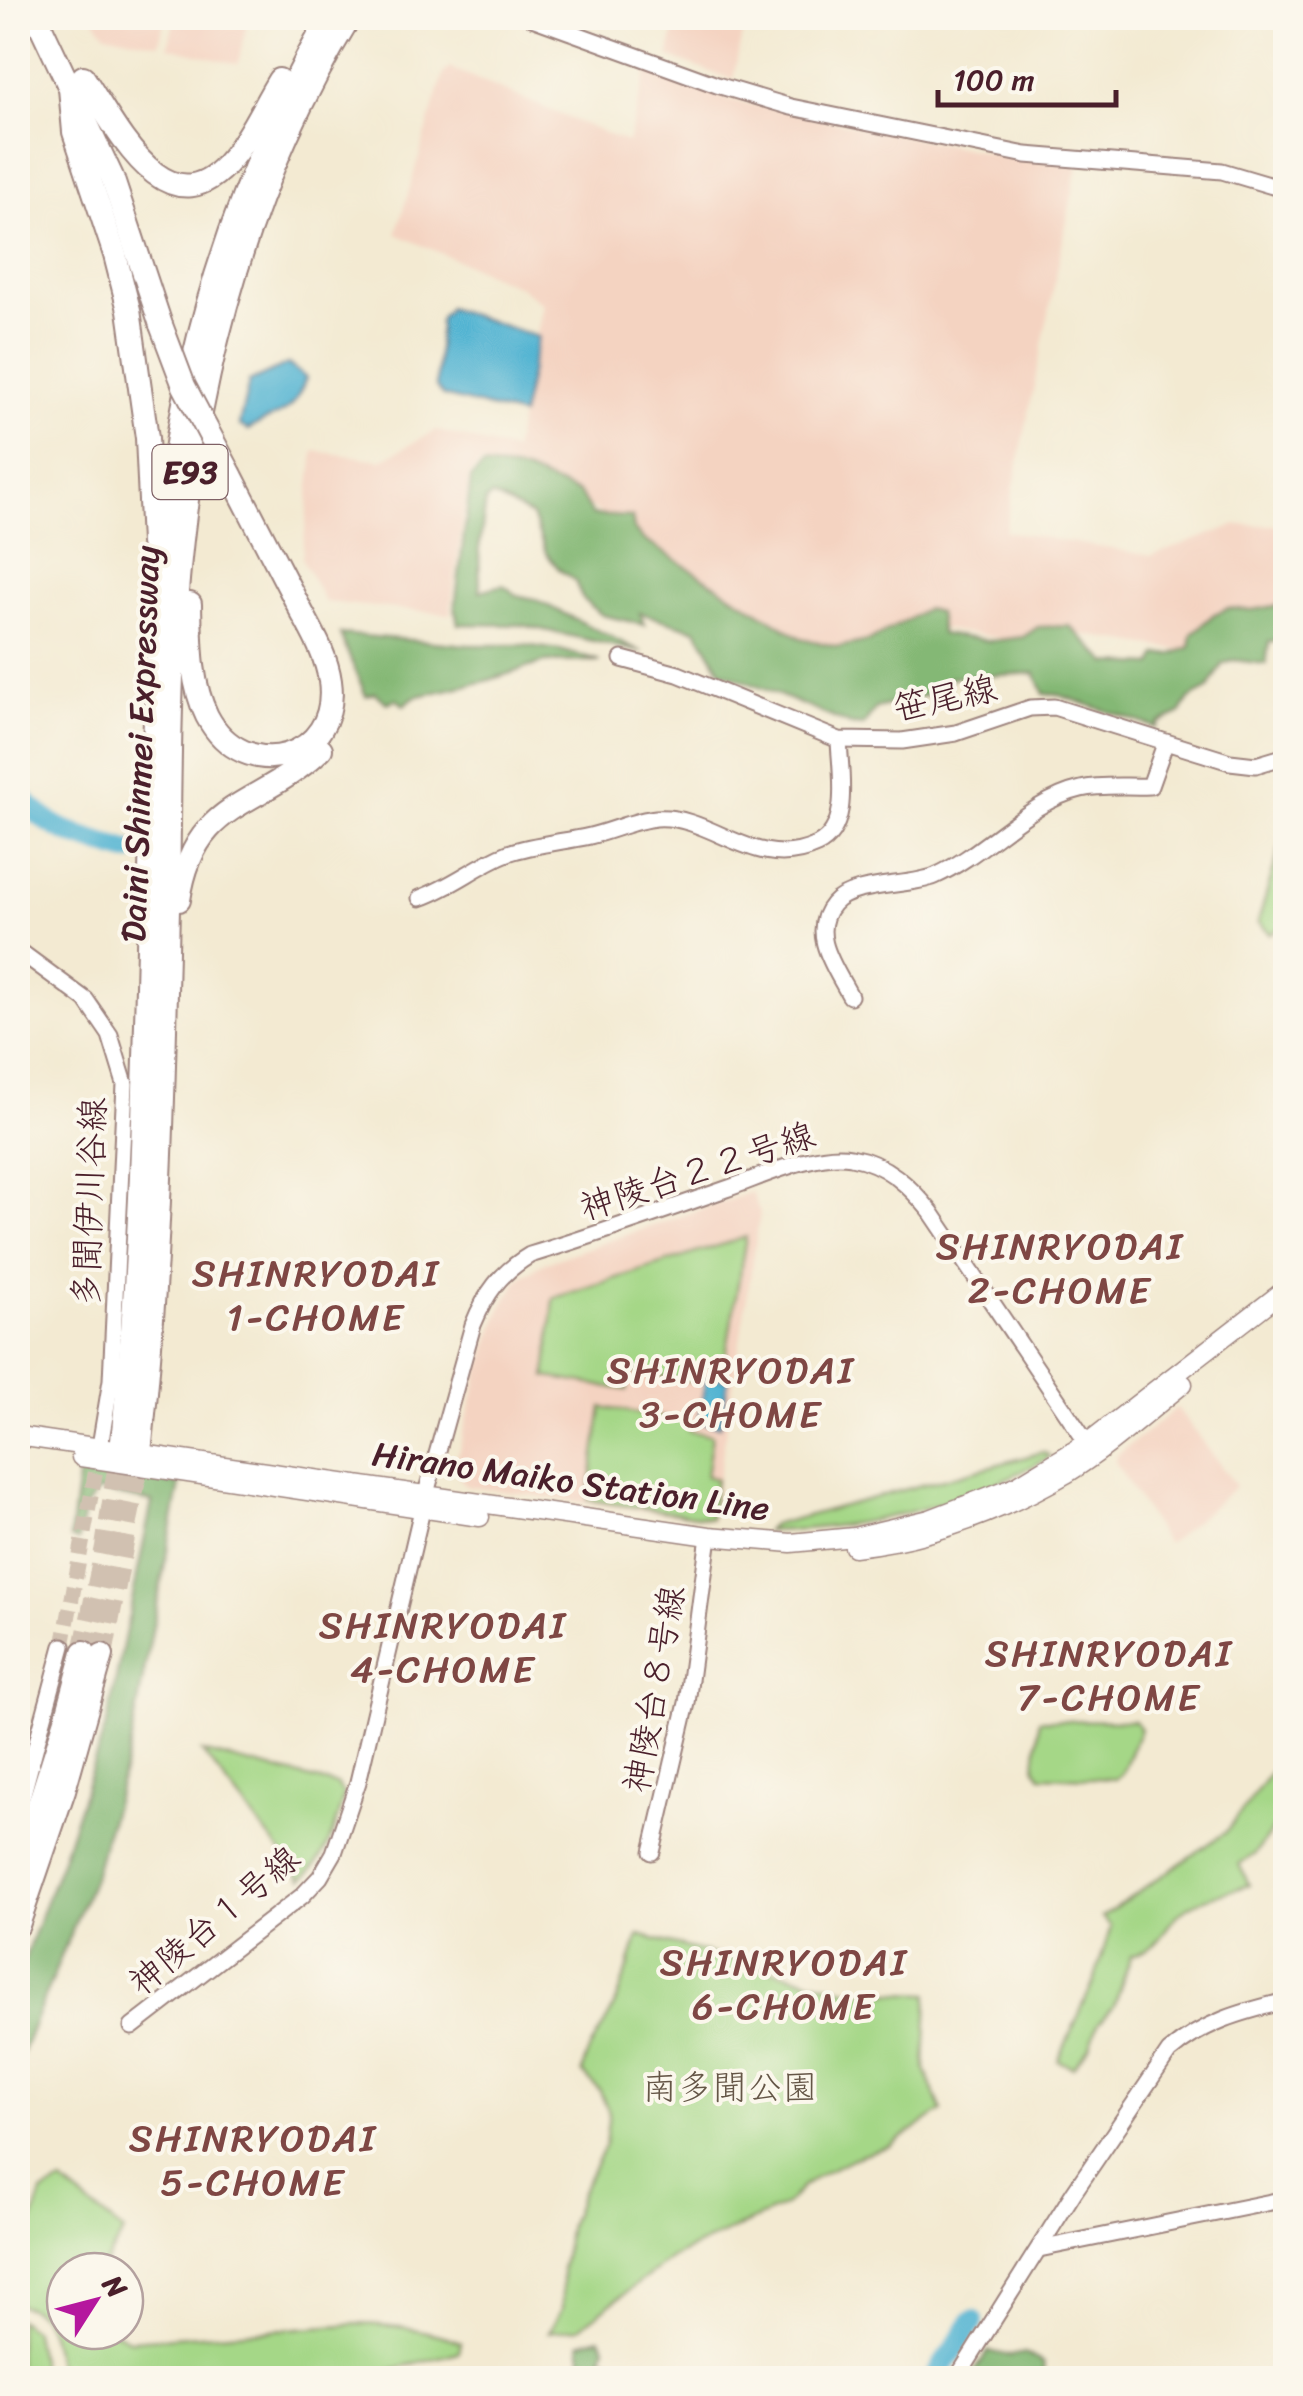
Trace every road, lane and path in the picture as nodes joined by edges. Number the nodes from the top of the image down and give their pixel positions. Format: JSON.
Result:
{"nodes":[{"id":1,"x":37,"y":18,"type":"edge"},
{"id":2,"x":54,"y":18,"type":"edge"},
{"id":3,"x":316,"y":18,"type":"edge"},
{"id":4,"x":328,"y":18,"type":"edge"},
{"id":5,"x":349,"y":18,"type":"edge"},
{"id":6,"x":532,"y":18,"type":"edge"},
{"id":7,"x":587,"y":18,"type":"edge"},
{"id":8,"x":582,"y":34,"type":"junction"},
{"id":9,"x":76,"y":83,"type":"junction"},
{"id":10,"x":1286,"y":190,"type":"edge"},
{"id":11,"x":197,"y":436,"type":"junction"},
{"id":12,"x":236,"y":473,"type":"junction"},
{"id":13,"x":622,"y":659,"type":"dead end"},
{"id":14,"x":839,"y":740,"type":"junction"},
{"id":15,"x":1165,"y":744,"type":"junction"},
{"id":16,"x":1286,"y":756,"type":"edge"},
{"id":17,"x":150,"y":832,"type":"junction"},
{"id":18,"x":420,"y":898,"type":"dead end"},
{"id":19,"x":18,"y":950,"type":"edge"},
{"id":20,"x":166,"y":956,"type":"junction"},
{"id":21,"x":850,"y":996,"type":"dead end"},
{"id":22,"x":530,"y":1255,"type":"joint"},
{"id":23,"x":1286,"y":1289,"type":"edge"},
{"id":24,"x":1286,"y":1303,"type":"edge"},
{"id":25,"x":18,"y":1436,"type":"edge"},
{"id":26,"x":122,"y":1441,"type":"junction"},
{"id":27,"x":18,"y":1447,"type":"edge"},
{"id":28,"x":1091,"y":1449,"type":"junction"},
{"id":29,"x":424,"y":1503,"type":"junction"},
{"id":30,"x":709,"y":1543,"type":"junction"},
{"id":31,"x":83,"y":1651,"type":"junction"},
{"id":32,"x":18,"y":1812,"type":"edge"},
{"id":33,"x":652,"y":1852,"type":"dead end"},
{"id":34,"x":18,"y":1871,"type":"edge"},
{"id":35,"x":18,"y":1925,"type":"edge"},
{"id":36,"x":1286,"y":2002,"type":"edge"},
{"id":37,"x":132,"y":2027,"type":"dead end"},
{"id":38,"x":1286,"y":2198,"type":"edge"},
{"id":39,"x":1039,"y":2248,"type":"junction"},
{"id":40,"x":957,"y":2378,"type":"edge"}],
"edges":[{"from":1,"to":9,"type":"highway"},
{"from":2,"to":9,"type":"highway"},
{"from":3,"to":9,"type":"highway"},
{"from":4,"to":17,"type":"highway","name":"Daini Shinmei Expressway","number":"E93"},
{"from":5,"to":11,"type":"highway","name":"Daini Shinmei Expressway","number":"E93"},
{"from":6,"to":8,"type":"street"},
{"from":7,"to":8,"type":"street"},
{"from":8,"to":10,"type":"street"},
{"from":9,"to":12,"type":"highway"},
{"from":9,"to":17,"type":"highway"},
{"from":11,"to":12,"type":"highway"},
{"from":11,"to":20,"type":"highway","name":"Daini Shinmei Expressway","number":"E93"},
{"from":12,"to":20,"type":"highway"},
{"from":13,"to":14,"type":"street","name":"笹尾線"},
{"from":14,"to":15,"type":"street","name":"笹尾線"},
{"from":14,"to":18,"type":"street"},
{"from":15,"to":16,"type":"street","name":"笹尾線"},
{"from":15,"to":21,"type":"street"},
{"from":17,"to":26,"type":"highway","name":"Daini Shinmei Expressway","number":"E93"},
{"from":19,"to":26,"type":"street","name":"多聞伊川谷線"},
{"from":20,"to":26,"type":"highway","name":"Daini Shinmei Expressway","number":"E93"},
{"from":22,"to":28,"type":"street","name":"神陵台２２号線"},
{"from":22,"to":29,"type":"street","name":"神陵台１号線"},
{"from":23,"to":28,"type":"main road","name":"Hirano Maiko Station Line"},
{"from":24,"to":28,"type":"main road","name":"Hirano Maiko Station Line"},
{"from":25,"to":29,"type":"main road","name":"Hirano Maiko Station Line"},
{"from":27,"to":29,"type":"main road","name":"Hirano Maiko Station Line"},
{"from":28,"to":30,"type":"main road","name":"Hirano Maiko Station Line"},
{"from":29,"to":30,"type":"main road","name":"Hirano Maiko Station Line"},
{"from":29,"to":37,"type":"street","name":"神陵台１号線"},
{"from":30,"to":33,"type":"street","name":"神陵台８号線"},
{"from":31,"to":32,"type":"street"},
{"from":31,"to":34,"type":"highway"},
{"from":31,"to":35,"type":"highway"},
{"from":36,"to":39,"type":"street"},
{"from":38,"to":39,"type":"street"},
{"from":39,"to":40,"type":"street"}]}
